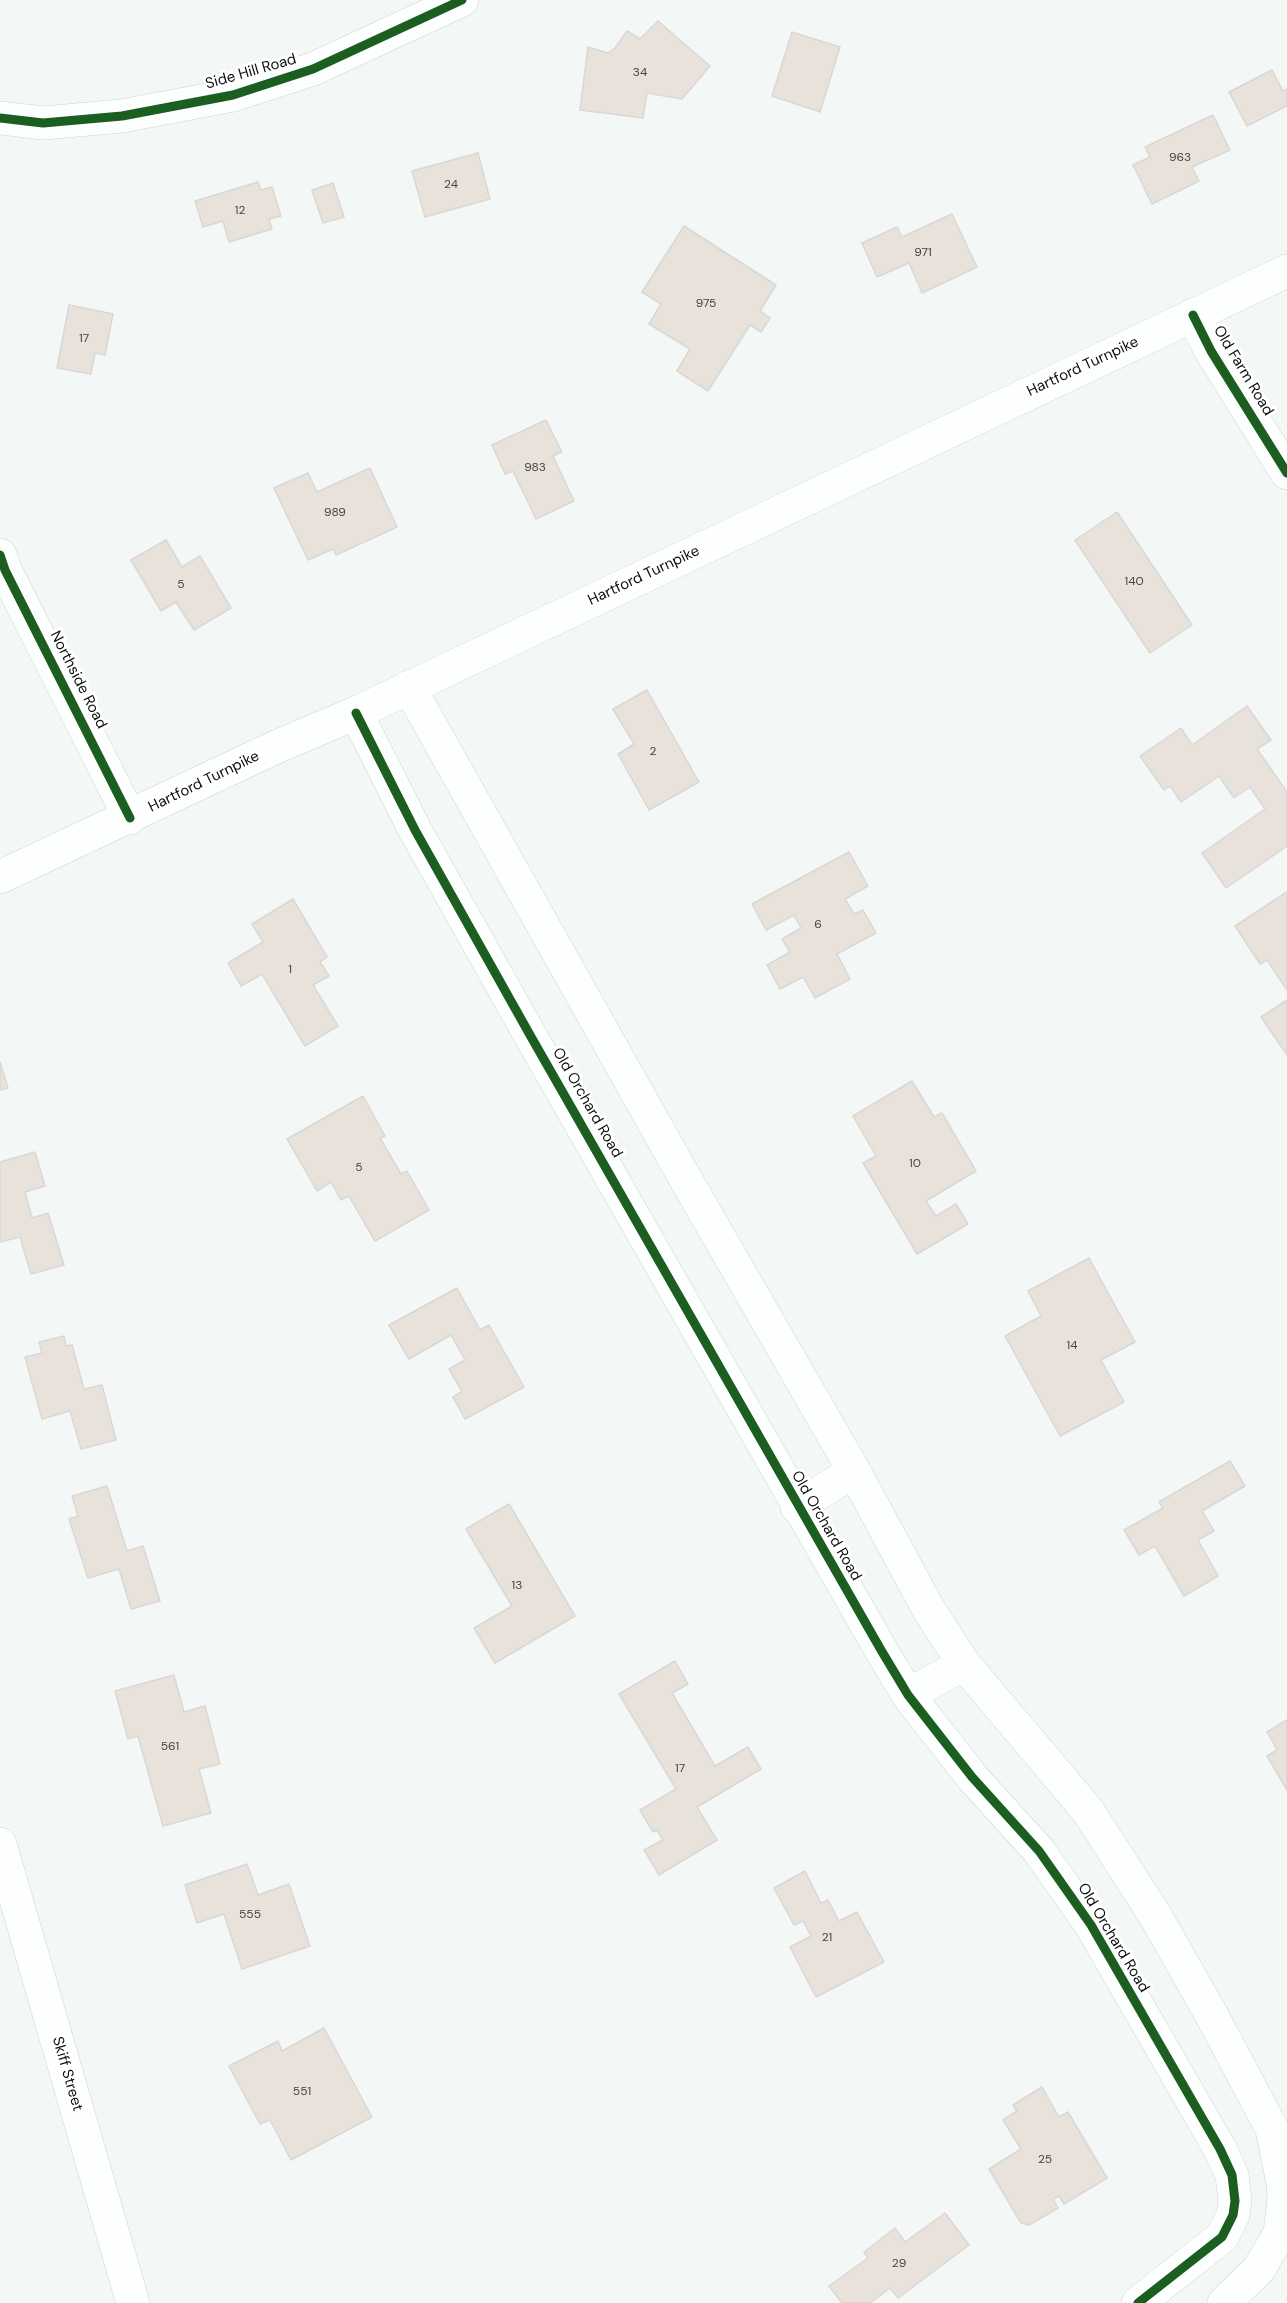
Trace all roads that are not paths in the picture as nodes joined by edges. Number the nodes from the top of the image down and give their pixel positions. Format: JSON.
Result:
{"nodes":[{"id":1,"x":462,"y":0,"type":"edge"},
{"id":2,"x":0,"y":118,"type":"edge"},
{"id":3,"x":1287,"y":271,"type":"edge"},
{"id":4,"x":1193,"y":315,"type":"junction"},
{"id":5,"x":1287,"y":473,"type":"edge"},
{"id":6,"x":0,"y":555,"type":"edge"},
{"id":7,"x":408,"y":687,"type":"junction"},
{"id":8,"x":356,"y":713,"type":"junction"},
{"id":9,"x":130,"y":818,"type":"junction"},
{"id":10,"x":0,"y":877,"type":"edge"},
{"id":11,"x":854,"y":1471,"type":"junction"},
{"id":12,"x":797,"y":1507,"type":"junction"},
{"id":13,"x":964,"y":1664,"type":"junction"},
{"id":14,"x":908,"y":1695,"type":"junction"},
{"id":15,"x":0,"y":1844,"type":"edge"},
{"id":16,"x":1235,"y":2201,"type":"junction"},
{"id":17,"x":1284,"y":2201,"type":"junction"},
{"id":18,"x":133,"y":2303,"type":"edge"},
{"id":19,"x":1138,"y":2303,"type":"edge"},
{"id":20,"x":1224,"y":2303,"type":"edge"}],
"edges":[{"from":1,"to":2,"type":"street","name":"Side Hill Road"},
{"from":3,"to":4,"type":"street","name":"Hartford Turnpike"},
{"from":4,"to":5,"type":"street","name":"Old Farm Road"},
{"from":4,"to":7,"type":"street","name":"Hartford Turnpike"},
{"from":6,"to":9,"type":"street","name":"Northside Road"},
{"from":7,"to":8,"type":"street","name":"Hartford Turnpike"},
{"from":7,"to":11,"type":"street"},
{"from":8,"to":9,"type":"street","name":"Hartford Turnpike"},
{"from":8,"to":12,"type":"street","name":"Old Orchard Road"},
{"from":9,"to":10,"type":"street","name":"Hartford Turnpike"},
{"from":11,"to":12,"type":"street","name":"Old Orchard Road"},
{"from":11,"to":13,"type":"street"},
{"from":12,"to":14,"type":"street","name":"Old Orchard Road"},
{"from":13,"to":14,"type":"street"},
{"from":13,"to":17,"type":"street"},
{"from":14,"to":16,"type":"street","name":"Old Orchard Road"},
{"from":15,"to":18,"type":"street","name":"Skiff Street"},
{"from":16,"to":17,"type":"street"},
{"from":16,"to":19,"type":"street","name":"Old Orchard Road"},
{"from":17,"to":20,"type":"street"}]}
